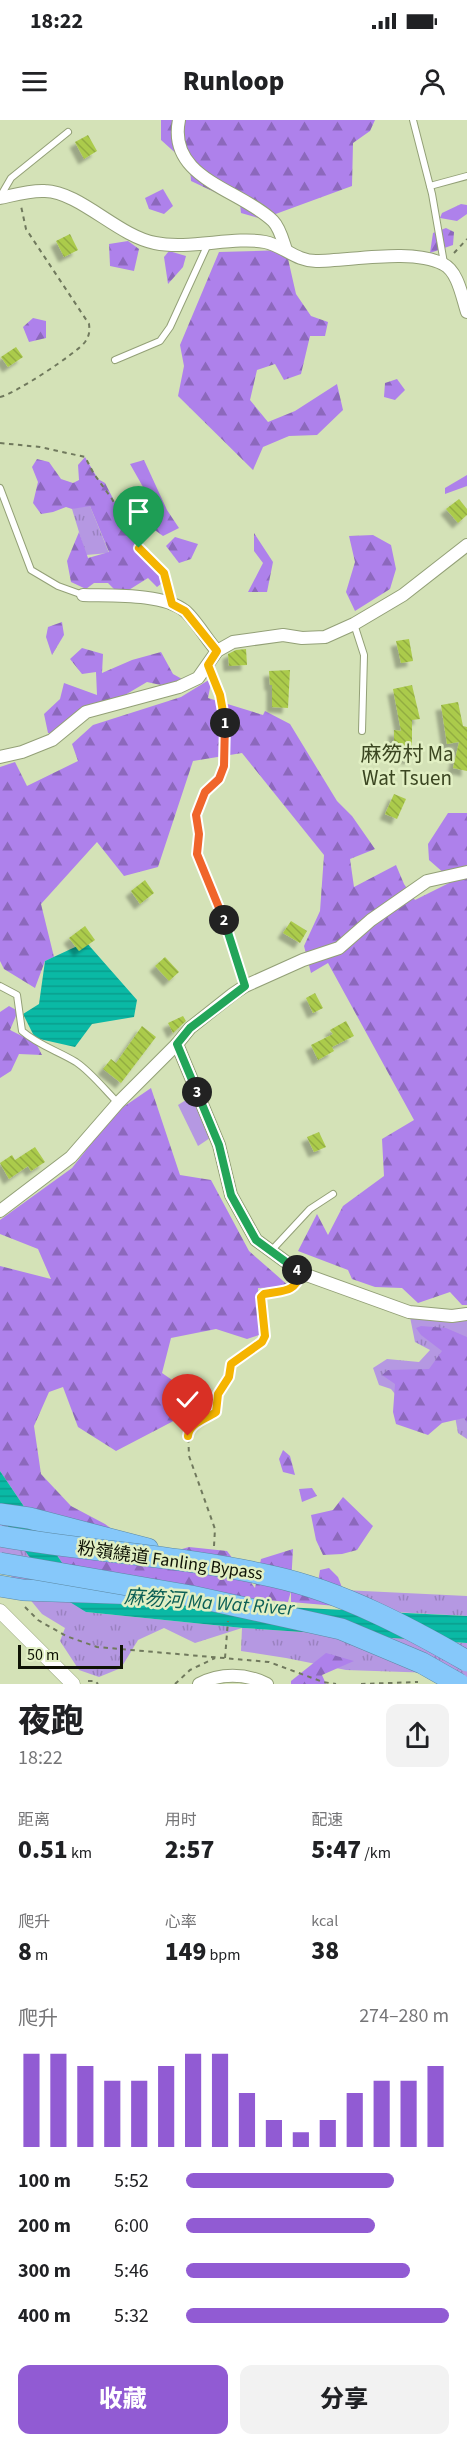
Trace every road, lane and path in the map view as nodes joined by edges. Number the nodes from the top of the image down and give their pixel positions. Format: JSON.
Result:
{"nodes":[{"id":1,"x":179,"y":120,"type":"edge"},
{"id":2,"x":413,"y":120,"type":"edge"},
{"id":3,"x":68,"y":132,"type":"dead end"},
{"id":4,"x":467,"y":176,"type":"edge"},
{"id":5,"x":430,"y":186,"type":"junction"},
{"id":6,"x":20,"y":194,"type":"junction"},
{"id":7,"x":0,"y":198,"type":"edge"},
{"id":8,"x":467,"y":239,"type":"edge"},
{"id":9,"x":208,"y":244,"type":"junction"},
{"id":10,"x":286,"y":250,"type":"junction"},
{"id":11,"x":444,"y":264,"type":"junction"},
{"id":12,"x":467,"y":312,"type":"edge"},
{"id":13,"x":115,"y":360,"type":"dead end"},
{"id":14,"x":0,"y":397,"type":"edge"},
{"id":15,"x":0,"y":442,"type":"edge"},
{"id":16,"x":0,"y":488,"type":"edge"},
{"id":17,"x":467,"y":545,"type":"edge"},
{"id":18,"x":83,"y":595,"type":"joint"},
{"id":19,"x":172,"y":604,"type":"junction"},
{"id":20,"x":354,"y":624,"type":"junction"},
{"id":21,"x":217,"y":651,"type":"junction"},
{"id":22,"x":208,"y":665,"type":"junction"},
{"id":23,"x":362,"y":731,"type":"dead end"},
{"id":24,"x":0,"y":757,"type":"edge"},
{"id":25,"x":467,"y":872,"type":"edge"},
{"id":26,"x":0,"y":986,"type":"edge"},
{"id":27,"x":245,"y":986,"type":"junction"},
{"id":28,"x":177,"y":1044,"type":"junction"},
{"id":29,"x":117,"y":1103,"type":"junction"},
{"id":30,"x":333,"y":1194,"type":"dead end"},
{"id":31,"x":0,"y":1211,"type":"edge"},
{"id":32,"x":271,"y":1251,"type":"junction"},
{"id":33,"x":301,"y":1273,"type":"junction"},
{"id":34,"x":467,"y":1314,"type":"edge"},
{"id":35,"x":0,"y":1514,"type":"edge"},
{"id":36,"x":0,"y":1536,"type":"edge"},
{"id":37,"x":205,"y":1558,"type":"junction"},
{"id":38,"x":0,"y":1563,"type":"edge"},
{"id":39,"x":0,"y":1586,"type":"edge"},
{"id":40,"x":191,"y":1596,"type":"junction"},
{"id":41,"x":25,"y":1607,"type":"dead end"},
{"id":42,"x":0,"y":1611,"type":"edge"},
{"id":43,"x":218,"y":1657,"type":"junction"},
{"id":44,"x":467,"y":1661,"type":"edge"},
{"id":45,"x":88,"y":1681,"type":"dead end"},
{"id":46,"x":423,"y":1681,"type":"dead end"},
{"id":47,"x":73,"y":1684,"type":"edge"},
{"id":48,"x":98,"y":1684,"type":"edge"},
{"id":49,"x":175,"y":1684,"type":"edge"},
{"id":50,"x":199,"y":1684,"type":"edge"},
{"id":51,"x":267,"y":1684,"type":"edge"},
{"id":52,"x":336,"y":1684,"type":"edge"},
{"id":53,"x":361,"y":1684,"type":"edge"},
{"id":54,"x":459,"y":1684,"type":"edge"}],
"edges":[{"from":1,"to":10,"type":"street"},
{"from":2,"to":5,"type":"lane"},
{"from":3,"to":7,"type":"lane"},
{"from":4,"to":5,"type":"lane"},
{"from":5,"to":11,"type":"lane"},
{"from":6,"to":7,"type":"street"},
{"from":6,"to":9,"type":"street"},
{"from":6,"to":14,"type":"path"},
{"from":8,"to":11,"type":"path"},
{"from":9,"to":10,"type":"street"},
{"from":9,"to":13,"type":"lane"},
{"from":10,"to":11,"type":"street"},
{"from":11,"to":12,"type":"street"},
{"from":15,"to":19,"type":"path"},
{"from":16,"to":18,"type":"lane"},
{"from":17,"to":20,"type":"street"},
{"from":18,"to":19,"type":"street"},
{"from":19,"to":21,"type":"street"},
{"from":20,"to":21,"type":"street"},
{"from":20,"to":23,"type":"lane"},
{"from":21,"to":22,"type":"street"},
{"from":22,"to":24,"type":"street"},
{"from":22,"to":27,"type":"path"},
{"from":25,"to":27,"type":"street"},
{"from":26,"to":29,"type":"lane"},
{"from":27,"to":28,"type":"street"},
{"from":28,"to":29,"type":"street"},
{"from":28,"to":32,"type":"street"},
{"from":29,"to":31,"type":"street"},
{"from":30,"to":32,"type":"lane"},
{"from":32,"to":33,"type":"street"},
{"from":33,"to":34,"type":"street"},
{"from":33,"to":37,"type":"path"},
{"from":35,"to":37,"type":"highway","bridge":true},
{"from":36,"to":37,"type":"highway","name":"粉嶺繞道 Fanling Bypass","bridge":true},
{"from":37,"to":44,"type":"highway","name":"粉嶺繞道 Fanling Bypass","bridge":true},
{"from":38,"to":40,"type":"highway","name":"粉嶺繞道 Fanling Bypass","bridge":true},
{"from":39,"to":40,"type":"highway","bridge":true},
{"from":40,"to":54,"type":"highway","name":"粉嶺繞道 Fanling Bypass","bridge":true},
{"from":41,"to":43,"type":"path"},
{"from":42,"to":47,"type":"street"},
{"from":43,"to":49,"type":"path"},
{"from":43,"to":52,"type":"path"},
{"from":45,"to":48,"type":"path"},
{"from":46,"to":53,"type":"path"},
{"from":50,"to":51,"type":"street"}]}
